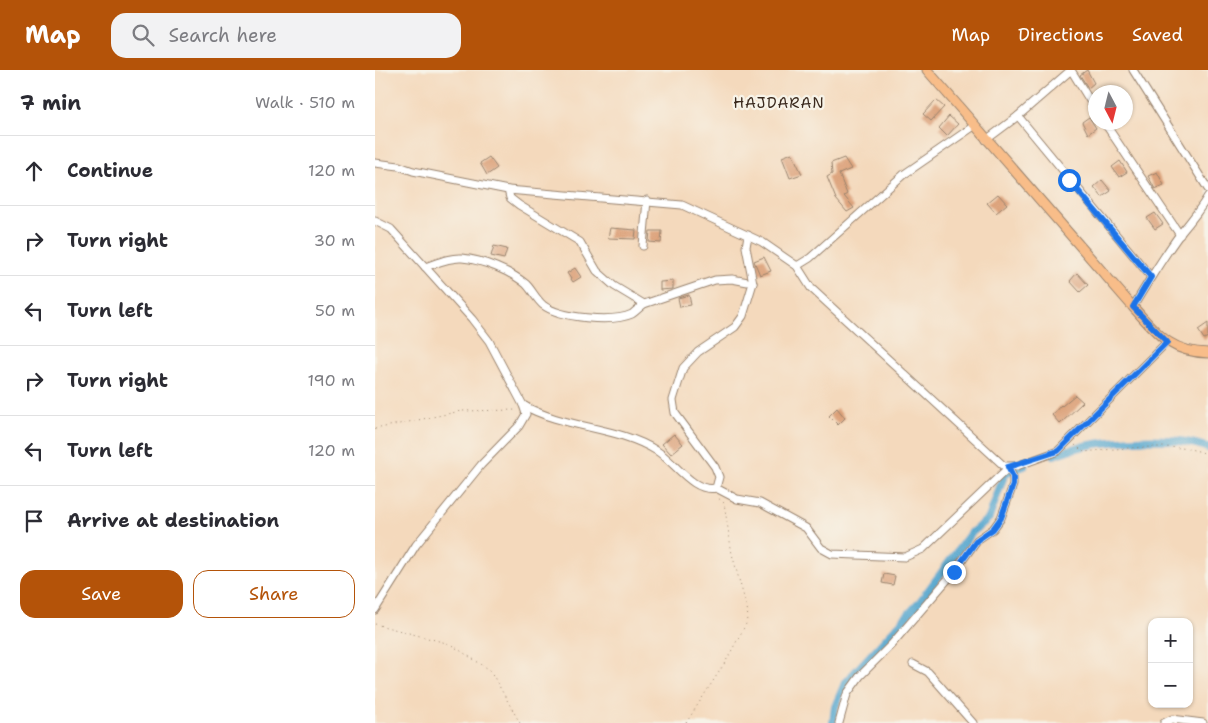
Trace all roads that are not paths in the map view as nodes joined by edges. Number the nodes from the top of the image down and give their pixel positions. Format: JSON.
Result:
{"nodes":[{"id":1,"x":927,"y":70,"type":"edge"},
{"id":2,"x":1071,"y":70,"type":"edge"},
{"id":3,"x":1133,"y":70,"type":"edge"},
{"id":4,"x":1088,"y":98,"type":"edge"},
{"id":5,"x":1018,"y":116,"type":"junction"},
{"id":6,"x":974,"y":126,"type":"junction"},
{"id":7,"x":1109,"y":130,"type":"edge"},
{"id":8,"x":986,"y":140,"type":"junction"},
{"id":9,"x":375,"y":163,"type":"edge"},
{"id":10,"x":1208,"y":189,"type":"edge"},
{"id":11,"x":508,"y":190,"type":"junction"},
{"id":12,"x":1208,"y":196,"type":"edge"},
{"id":13,"x":647,"y":200,"type":"junction"},
{"id":14,"x":375,"y":221,"type":"edge"},
{"id":15,"x":748,"y":235,"type":"junction"},
{"id":16,"x":1180,"y":235,"type":"junction"},
{"id":17,"x":643,"y":246,"type":"dead end"},
{"id":18,"x":425,"y":266,"type":"junction"},
{"id":19,"x":797,"y":266,"type":"junction"},
{"id":20,"x":1151,"y":277,"type":"junction"},
{"id":21,"x":753,"y":283,"type":"junction"},
{"id":22,"x":644,"y":304,"type":"junction"},
{"id":23,"x":1133,"y":307,"type":"junction"},
{"id":24,"x":1167,"y":342,"type":"junction"},
{"id":25,"x":1208,"y":353,"type":"edge"},
{"id":26,"x":524,"y":407,"type":"junction"},
{"id":27,"x":1010,"y":471,"type":"junction"},
{"id":28,"x":716,"y":488,"type":"junction"},
{"id":29,"x":375,"y":610,"type":"edge"},
{"id":30,"x":913,"y":664,"type":"dead end"},
{"id":31,"x":839,"y":723,"type":"edge"},
{"id":32,"x":973,"y":723,"type":"edge"},
{"id":33,"x":1164,"y":723,"type":"edge"},
{"id":34,"x":1203,"y":723,"type":"edge"}],
"edges":[{"from":1,"to":6,"type":"main road"},
{"from":2,"to":4,"type":"street"},
{"from":2,"to":5,"type":"street"},
{"from":3,"to":10,"type":"street"},
{"from":5,"to":8,"type":"street"},
{"from":5,"to":20,"type":"street"},
{"from":6,"to":8,"type":"main road"},
{"from":6,"to":19,"type":"street"},
{"from":7,"to":16,"type":"street"},
{"from":8,"to":23,"type":"main road"},
{"from":9,"to":11,"type":"street"},
{"from":11,"to":13,"type":"street"},
{"from":11,"to":22,"type":"street"},
{"from":12,"to":16,"type":"street"},
{"from":13,"to":15,"type":"street"},
{"from":13,"to":17,"type":"street"},
{"from":14,"to":18,"type":"street"},
{"from":15,"to":19,"type":"street"},
{"from":15,"to":21,"type":"street"},
{"from":16,"to":20,"type":"street"},
{"from":18,"to":22,"type":"street"},
{"from":18,"to":26,"type":"street"},
{"from":19,"to":27,"type":"street"},
{"from":20,"to":23,"type":"street"},
{"from":21,"to":22,"type":"street"},
{"from":21,"to":28,"type":"street"},
{"from":23,"to":24,"type":"main road"},
{"from":24,"to":25,"type":"main road"},
{"from":24,"to":27,"type":"street"},
{"from":26,"to":28,"type":"street"},
{"from":26,"to":29,"type":"street"},
{"from":27,"to":28,"type":"street"},
{"from":27,"to":31,"type":"street"},
{"from":30,"to":32,"type":"street"},
{"from":33,"to":34,"type":"street"}]}
